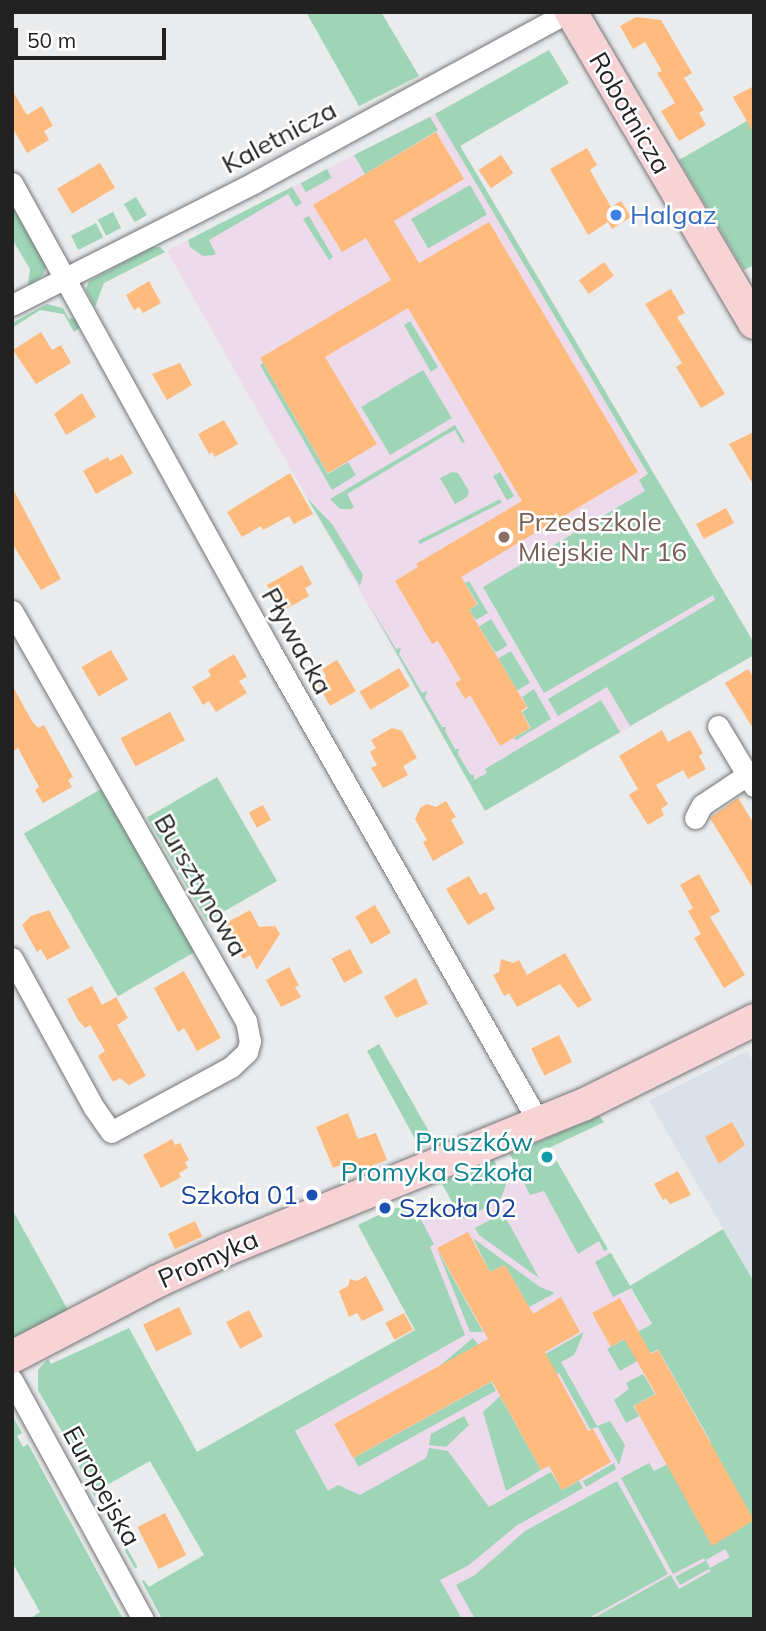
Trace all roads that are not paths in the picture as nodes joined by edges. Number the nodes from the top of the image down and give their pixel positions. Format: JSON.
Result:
{"nodes":[{"id":1,"x":569,"y":12,"type":"edge"},
{"id":2,"x":12,"y":183,"type":"edge"},
{"id":3,"x":63,"y":277,"type":"junction"},
{"id":4,"x":12,"y":305,"type":"edge"},
{"id":5,"x":754,"y":323,"type":"edge"},
{"id":6,"x":12,"y":611,"type":"edge"},
{"id":7,"x":718,"y":726,"type":"dead end"},
{"id":8,"x":751,"y":781,"type":"edge"},
{"id":9,"x":695,"y":818,"type":"dead end"},
{"id":10,"x":12,"y":958,"type":"edge"},
{"id":11,"x":754,"y":1020,"type":"edge"},
{"id":12,"x":539,"y":1123,"type":"junction"},
{"id":13,"x":12,"y":1357,"type":"edge"},
{"id":14,"x":12,"y":1380,"type":"edge"},
{"id":15,"x":142,"y":1619,"type":"edge"}],
"edges":[{"from":1,"to":3,"type":"street","name":"Kaletnicza"},
{"from":1,"to":5,"type":"street","name":"Robotnicza"},
{"from":2,"to":3,"type":"street","name":"Pływacka"},
{"from":3,"to":4,"type":"street","name":"Kaletnicza"},
{"from":3,"to":12,"type":"street","name":"Pływacka"},
{"from":6,"to":10,"type":"street","name":"Bursztynowa"},
{"from":7,"to":8,"type":"street"},
{"from":8,"to":9,"type":"street"},
{"from":11,"to":12,"type":"street","name":"Promyka"},
{"from":12,"to":13,"type":"street","name":"Promyka"},
{"from":14,"to":15,"type":"street","name":"Europejska"}]}
